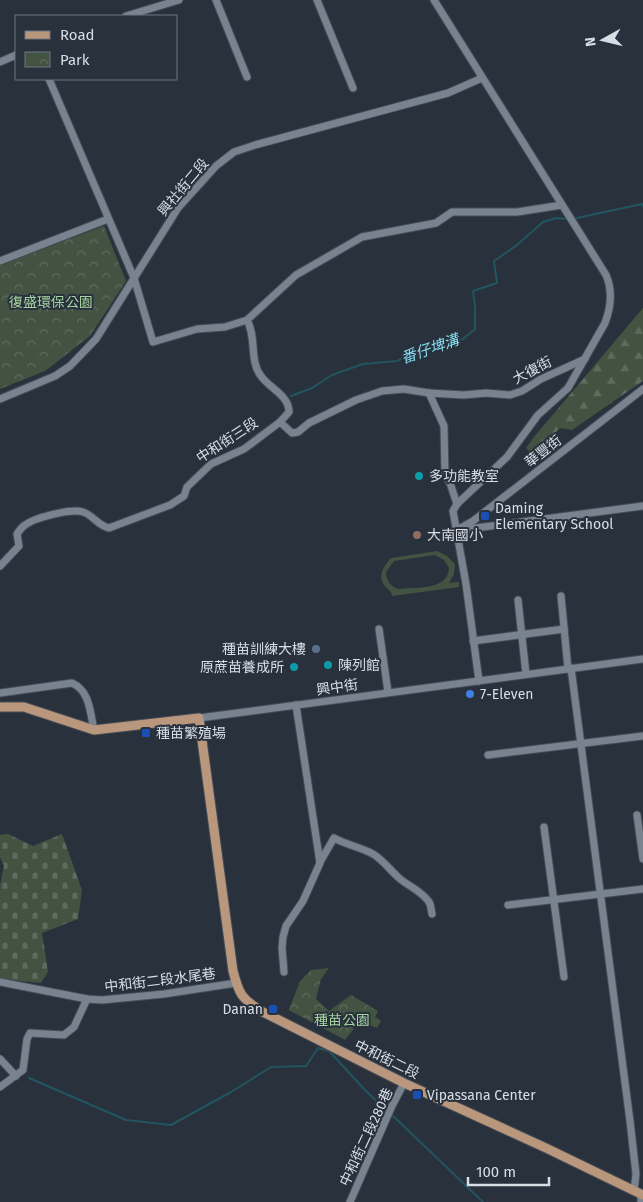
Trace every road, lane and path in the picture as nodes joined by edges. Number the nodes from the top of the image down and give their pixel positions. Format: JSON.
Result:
{"nodes":[{"id":1,"x":179,"y":0,"type":"edge"},
{"id":2,"x":216,"y":0,"type":"edge"},
{"id":3,"x":317,"y":0,"type":"edge"},
{"id":4,"x":434,"y":0,"type":"edge"},
{"id":5,"x":129,"y":15,"type":"edge"},
{"id":6,"x":15,"y":55,"type":"edge"},
{"id":7,"x":0,"y":62,"type":"edge"},
{"id":8,"x":248,"y":77,"type":"dead end"},
{"id":9,"x":482,"y":78,"type":"junction"},
{"id":10,"x":49,"y":80,"type":"edge"},
{"id":11,"x":353,"y":88,"type":"dead end"},
{"id":12,"x":562,"y":205,"type":"junction"},
{"id":13,"x":108,"y":219,"type":"junction"},
{"id":14,"x":0,"y":262,"type":"edge"},
{"id":15,"x":134,"y":278,"type":"junction"},
{"id":16,"x":247,"y":320,"type":"junction"},
{"id":17,"x":585,"y":358,"type":"junction"},
{"id":18,"x":643,"y":389,"type":"edge"},
{"id":19,"x":429,"y":393,"type":"junction"},
{"id":20,"x":0,"y":399,"type":"edge"},
{"id":21,"x":280,"y":422,"type":"junction"},
{"id":22,"x":456,"y":504,"type":"junction"},
{"id":23,"x":643,"y":506,"type":"edge"},
{"id":24,"x":457,"y":530,"type":"junction"},
{"id":25,"x":0,"y":566,"type":"edge"},
{"id":26,"x":561,"y":596,"type":"dead end"},
{"id":27,"x":518,"y":600,"type":"dead end"},
{"id":28,"x":564,"y":629,"type":"junction"},
{"id":29,"x":379,"y":630,"type":"dead end"},
{"id":30,"x":522,"y":634,"type":"junction"},
{"id":31,"x":473,"y":641,"type":"junction"},
{"id":32,"x":643,"y":659,"type":"edge"},
{"id":33,"x":569,"y":668,"type":"junction"},
{"id":34,"x":526,"y":674,"type":"junction"},
{"id":35,"x":478,"y":681,"type":"junction"},
{"id":36,"x":388,"y":692,"type":"junction"},
{"id":37,"x":0,"y":693,"type":"edge"},
{"id":38,"x":296,"y":705,"type":"junction"},
{"id":39,"x":0,"y":707,"type":"edge"},
{"id":40,"x":199,"y":718,"type":"junction"},
{"id":41,"x":94,"y":730,"type":"junction"},
{"id":42,"x":643,"y":736,"type":"edge"},
{"id":43,"x":580,"y":744,"type":"junction"},
{"id":44,"x":488,"y":755,"type":"dead end"},
{"id":45,"x":637,"y":815,"type":"dead end"},
{"id":46,"x":544,"y":827,"type":"dead end"},
{"id":47,"x":643,"y":859,"type":"edge"},
{"id":48,"x":320,"y":863,"type":"junction"},
{"id":49,"x":643,"y":889,"type":"edge"},
{"id":50,"x":600,"y":894,"type":"junction"},
{"id":51,"x":554,"y":900,"type":"junction"},
{"id":52,"x":508,"y":905,"type":"dead end"},
{"id":53,"x":432,"y":914,"type":"dead end"},
{"id":54,"x":284,"y":972,"type":"dead end"},
{"id":55,"x":564,"y":977,"type":"dead end"},
{"id":56,"x":0,"y":982,"type":"edge"},
{"id":57,"x":236,"y":983,"type":"junction"},
{"id":58,"x":87,"y":999,"type":"junction"},
{"id":59,"x":0,"y":1059,"type":"edge"},
{"id":60,"x":16,"y":1076,"type":"junction"},
{"id":61,"x":404,"y":1083,"type":"junction"},
{"id":62,"x":0,"y":1087,"type":"edge"},
{"id":63,"x":640,"y":1196,"type":"edge"},
{"id":64,"x":350,"y":1202,"type":"edge"}],
"edges":[{"from":1,"to":5,"type":"street"},
{"from":2,"to":8,"type":"street"},
{"from":3,"to":11,"type":"street"},
{"from":4,"to":9,"type":"street"},
{"from":6,"to":7,"type":"street"},
{"from":9,"to":12,"type":"street"},
{"from":9,"to":15,"type":"street","name":"興社街二段"},
{"from":10,"to":13,"type":"street"},
{"from":12,"to":16,"type":"street"},
{"from":12,"to":17,"type":"street"},
{"from":13,"to":14,"type":"street"},
{"from":13,"to":15,"type":"street"},
{"from":15,"to":16,"type":"street"},
{"from":15,"to":20,"type":"street","name":"興社街二段"},
{"from":16,"to":21,"type":"street"},
{"from":17,"to":19,"type":"street","name":"大復街"},
{"from":17,"to":22,"type":"street"},
{"from":18,"to":24,"type":"street","name":"華豐街"},
{"from":19,"to":21,"type":"street","name":"大復街"},
{"from":19,"to":22,"type":"street"},
{"from":21,"to":25,"type":"street","name":"中和街三段"},
{"from":22,"to":24,"type":"street"},
{"from":23,"to":24,"type":"street"},
{"from":24,"to":31,"type":"street"},
{"from":26,"to":28,"type":"street"},
{"from":27,"to":30,"type":"street"},
{"from":28,"to":30,"type":"street"},
{"from":28,"to":33,"type":"street"},
{"from":29,"to":36,"type":"street"},
{"from":30,"to":31,"type":"street"},
{"from":30,"to":34,"type":"street"},
{"from":31,"to":35,"type":"street"},
{"from":32,"to":33,"type":"street","name":"興中街"},
{"from":33,"to":34,"type":"street","name":"興中街"},
{"from":33,"to":43,"type":"street"},
{"from":34,"to":35,"type":"street","name":"興中街"},
{"from":35,"to":36,"type":"street","name":"興中街"},
{"from":36,"to":38,"type":"street","name":"興中街"},
{"from":37,"to":41,"type":"street"},
{"from":38,"to":40,"type":"street","name":"興中街"},
{"from":38,"to":48,"type":"street"},
{"from":39,"to":41,"type":"main road"},
{"from":40,"to":41,"type":"main road"},
{"from":40,"to":57,"type":"main road","name":"中和街二段"},
{"from":42,"to":43,"type":"street"},
{"from":43,"to":44,"type":"street"},
{"from":43,"to":50,"type":"street"},
{"from":45,"to":47,"type":"street"},
{"from":46,"to":51,"type":"street"},
{"from":48,"to":53,"type":"street"},
{"from":48,"to":54,"type":"street"},
{"from":49,"to":50,"type":"street"},
{"from":50,"to":51,"type":"street"},
{"from":50,"to":63,"type":"street"},
{"from":51,"to":52,"type":"street"},
{"from":51,"to":55,"type":"street"},
{"from":56,"to":58,"type":"street","name":"中和街二段水尾巷"},
{"from":57,"to":58,"type":"street","name":"中和街二段水尾巷"},
{"from":57,"to":61,"type":"main road","name":"中和街二段"},
{"from":58,"to":60,"type":"street","name":"中和街二段水尾巷"},
{"from":59,"to":60,"type":"street"},
{"from":60,"to":62,"type":"street"},
{"from":61,"to":63,"type":"main road","name":"中和街二段"},
{"from":61,"to":64,"type":"street","name":"中和街二段280巷"}]}
